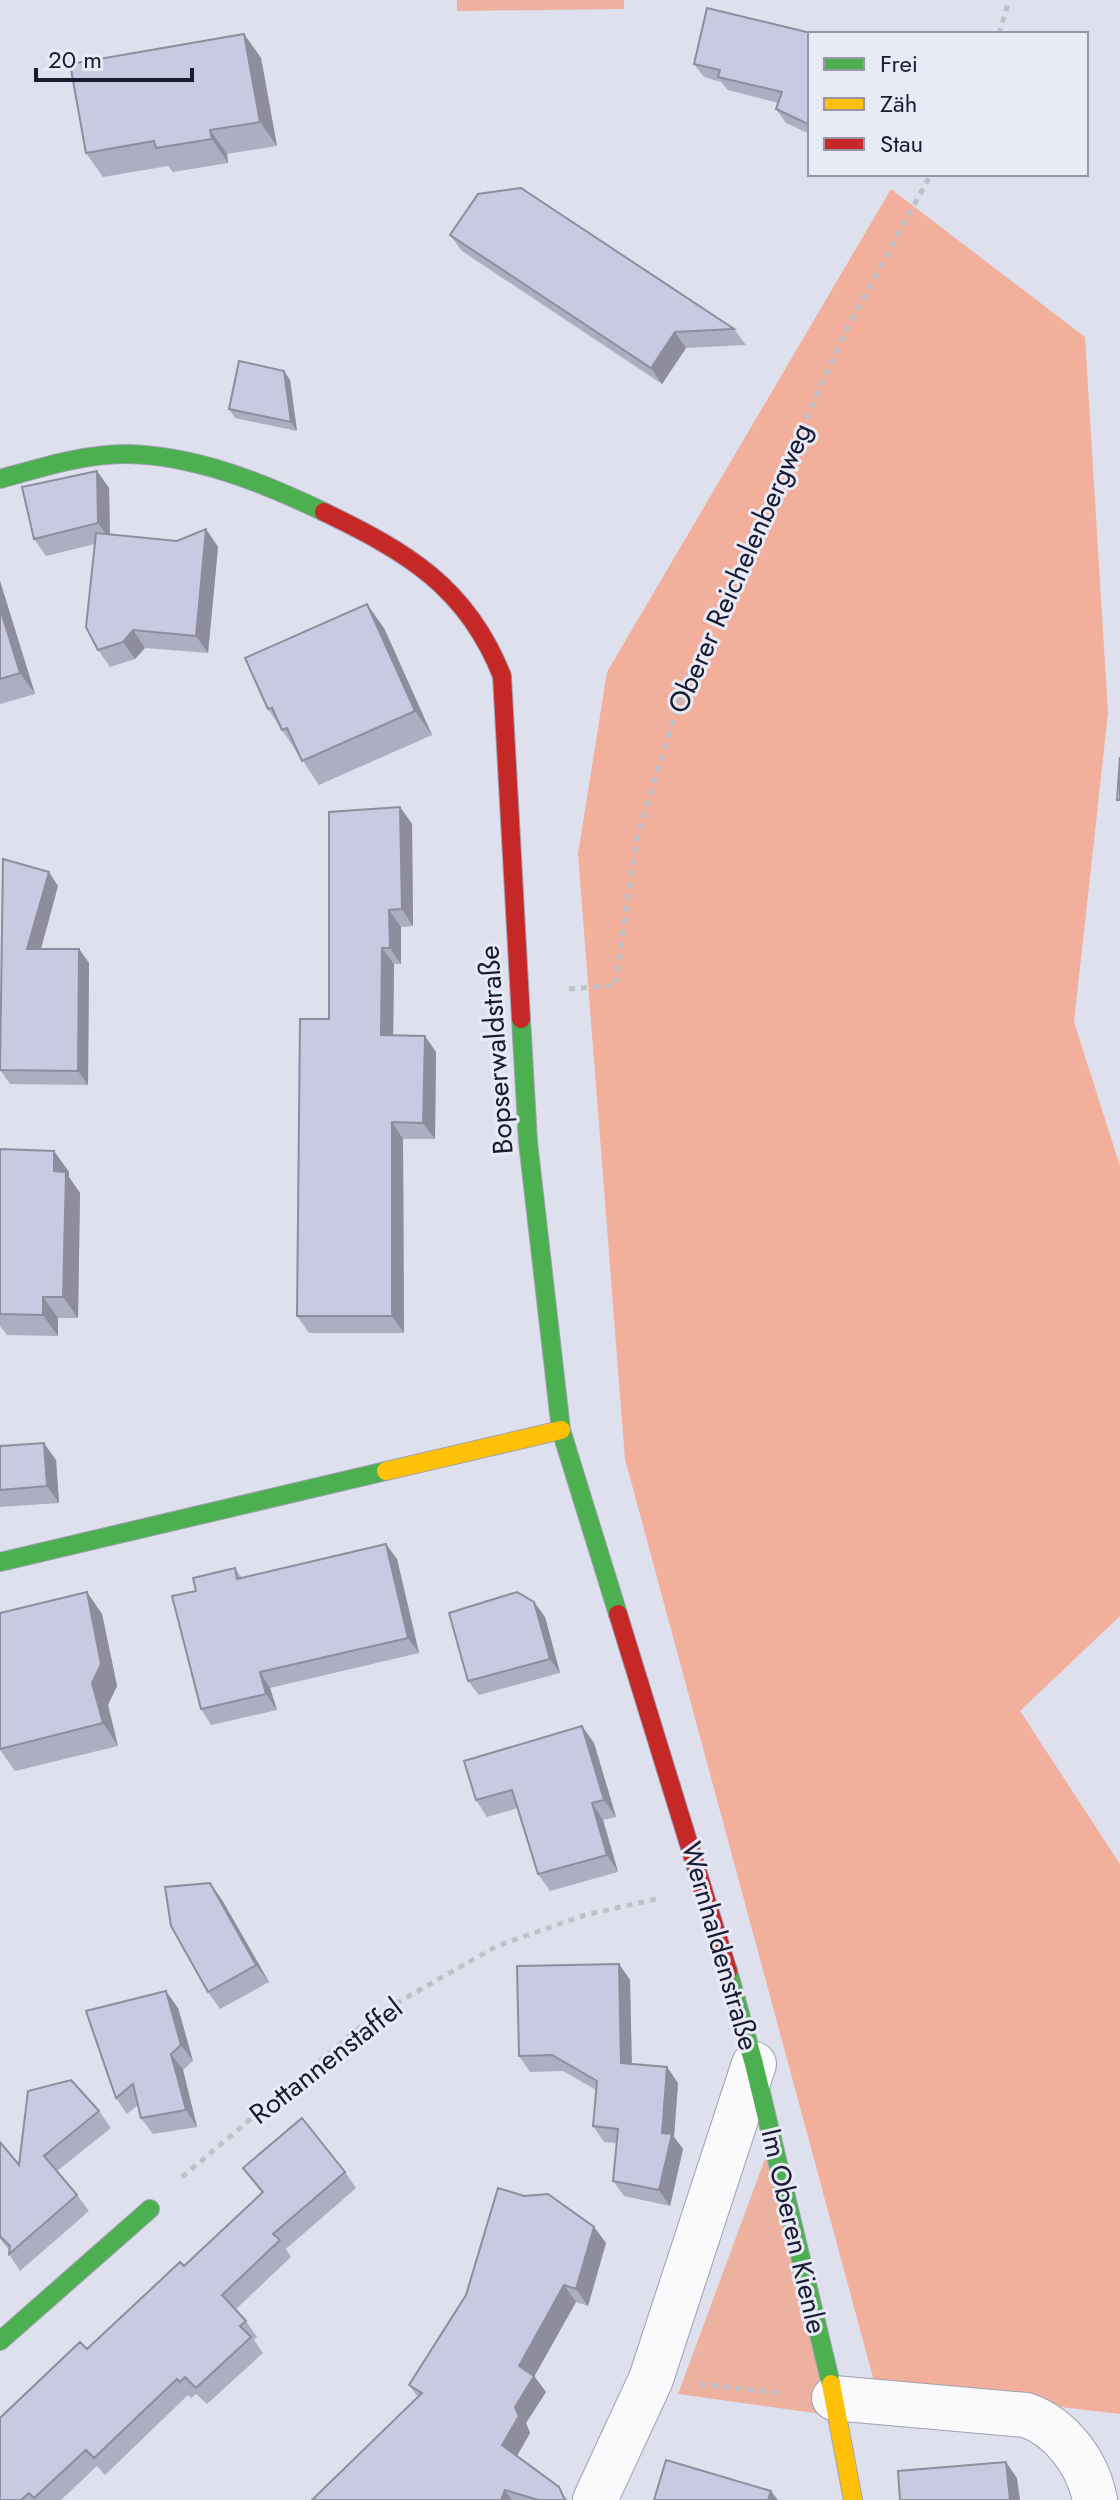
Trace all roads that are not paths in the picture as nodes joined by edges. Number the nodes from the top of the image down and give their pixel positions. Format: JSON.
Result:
{"nodes":[{"id":1,"x":0,"y":479,"type":"edge"},
{"id":2,"x":561,"y":1430,"type":"junction"},
{"id":3,"x":0,"y":1562,"type":"edge"},
{"id":4,"x":754,"y":2064,"type":"junction"},
{"id":5,"x":150,"y":2209,"type":"road end"},
{"id":6,"x":0,"y":2341,"type":"edge"},
{"id":7,"x":834,"y":2398,"type":"junction"},
{"id":8,"x":595,"y":2500,"type":"edge"},
{"id":9,"x":853,"y":2500,"type":"edge"},
{"id":10,"x":1095,"y":2500,"type":"edge"}],
"edges":[{"from":1,"to":2,"type":"street","name":"Bopserwaldstraße"},
{"from":2,"to":3,"type":"street"},
{"from":2,"to":4,"type":"street","name":"Wernhaldenstraße"},
{"from":4,"to":7,"type":"street","name":"Im Oberen Kienle"},
{"from":4,"to":8,"type":"street","name":"Wernhaldenstraße"},
{"from":5,"to":6,"type":"street"},
{"from":7,"to":9,"type":"street","name":"Im Oberen Kienle"},
{"from":7,"to":10,"type":"street"}]}
